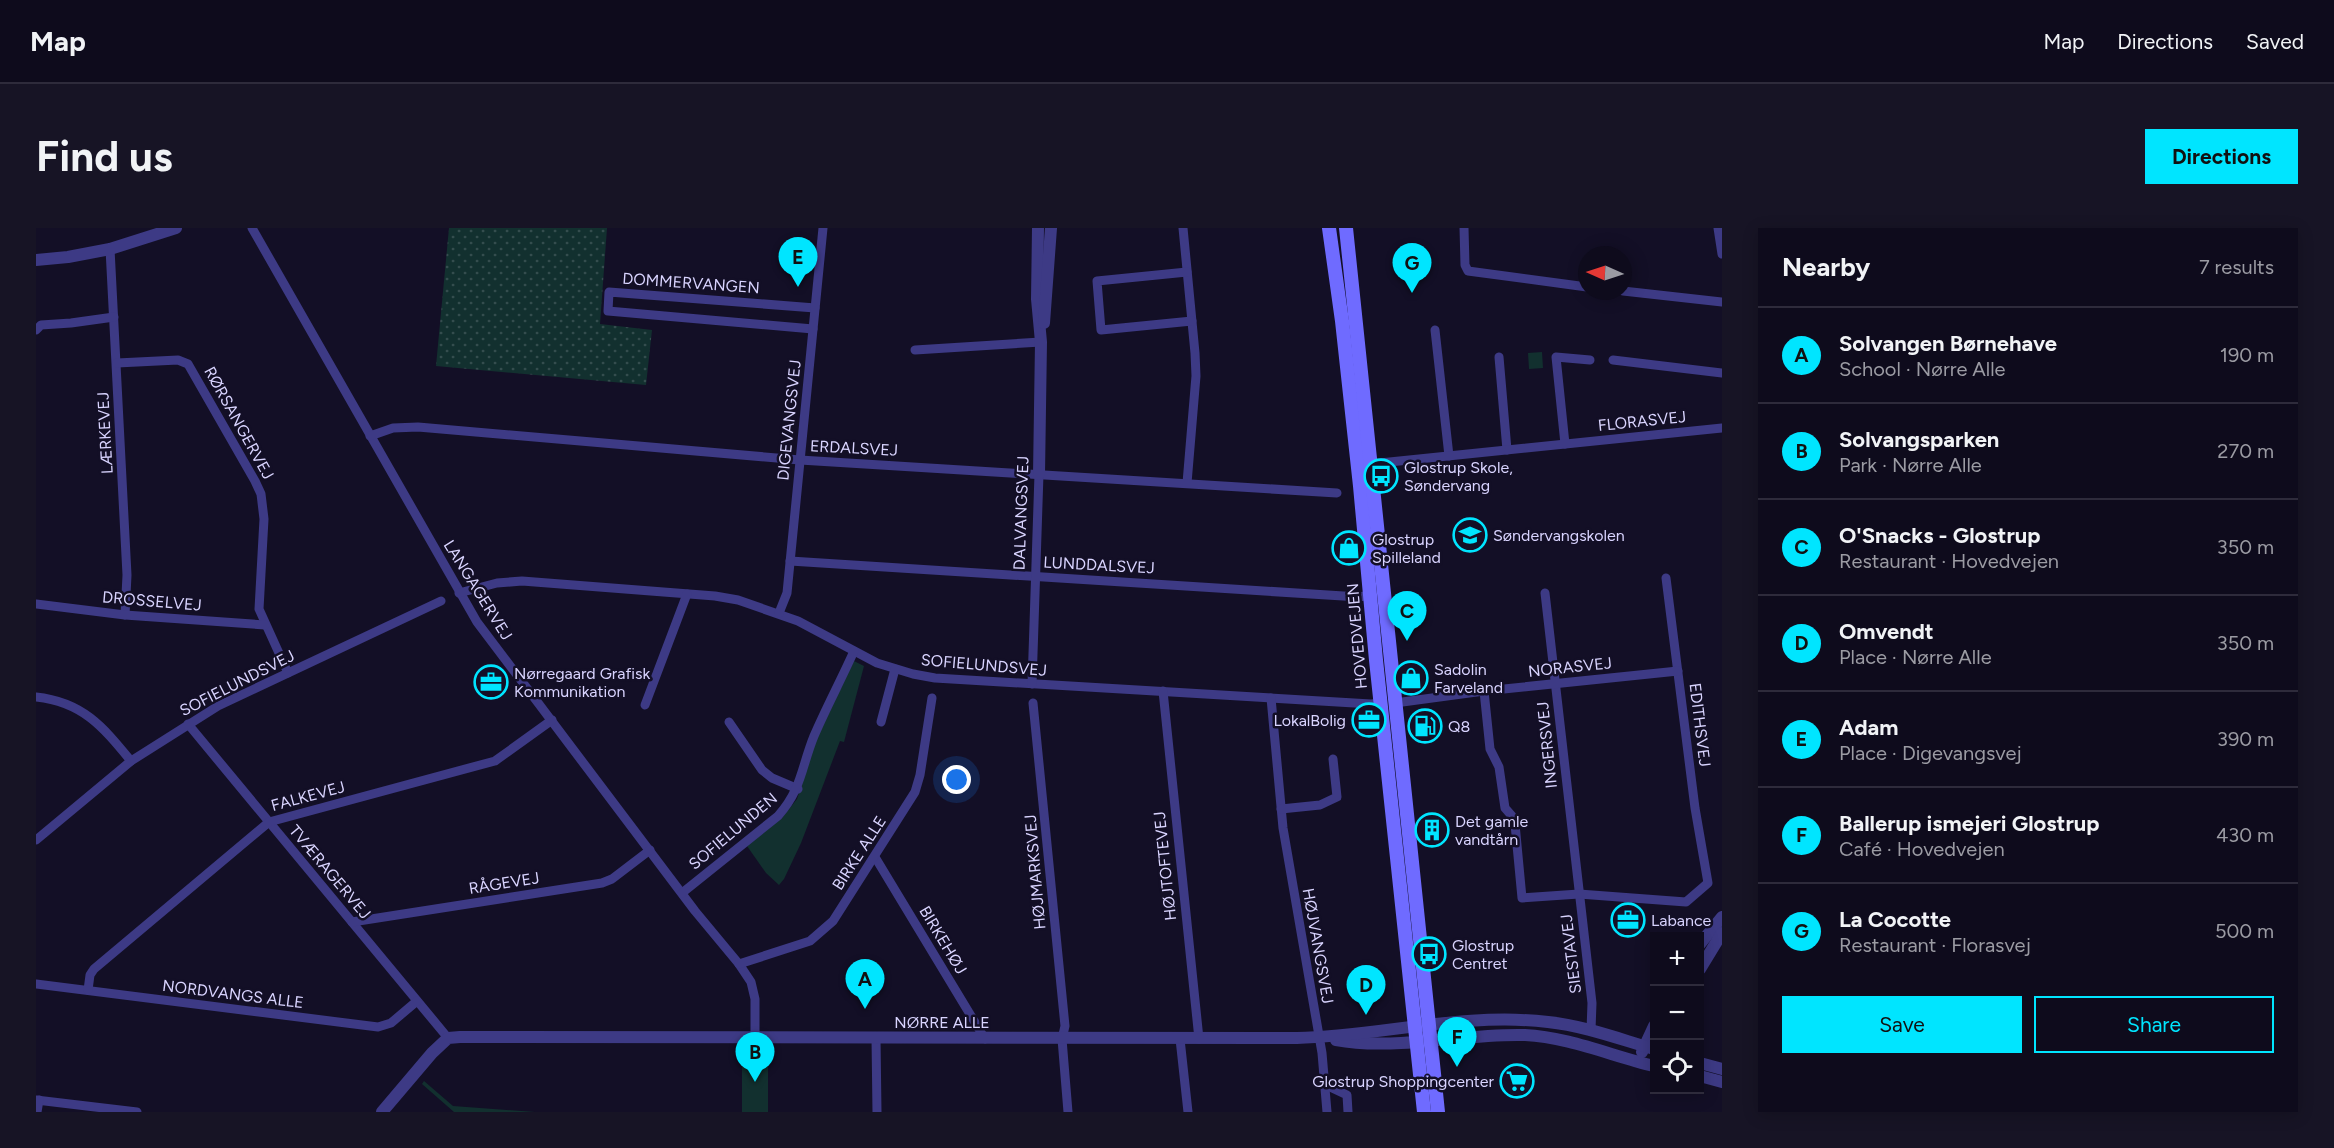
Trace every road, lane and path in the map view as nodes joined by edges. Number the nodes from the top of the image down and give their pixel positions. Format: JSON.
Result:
{"nodes":[{"id":1,"x":252,"y":228,"type":"edge"},
{"id":2,"x":823,"y":228,"type":"edge"},
{"id":3,"x":1038,"y":228,"type":"edge"},
{"id":4,"x":1051,"y":228,"type":"edge"},
{"id":5,"x":1183,"y":228,"type":"edge"},
{"id":6,"x":1329,"y":228,"type":"edge"},
{"id":7,"x":1346,"y":228,"type":"edge"},
{"id":8,"x":1464,"y":228,"type":"edge"},
{"id":9,"x":1718,"y":228,"type":"edge"},
{"id":10,"x":172,"y":229,"type":"edge"},
{"id":11,"x":110,"y":249,"type":"junction"},
{"id":12,"x":1722,"y":254,"type":"edge"},
{"id":13,"x":36,"y":260,"type":"edge"},
{"id":14,"x":1187,"y":272,"type":"junction"},
{"id":15,"x":1578,"y":285,"type":"edge"},
{"id":16,"x":1632,"y":292,"type":"edge"},
{"id":17,"x":1722,"y":302,"type":"edge"},
{"id":18,"x":815,"y":308,"type":"junction"},
{"id":19,"x":114,"y":317,"type":"junction"},
{"id":20,"x":1192,"y":321,"type":"junction"},
{"id":21,"x":813,"y":329,"type":"junction"},
{"id":22,"x":36,"y":330,"type":"edge"},
{"id":23,"x":1435,"y":330,"type":"dead end"},
{"id":24,"x":1041,"y":342,"type":"junction"},
{"id":25,"x":915,"y":350,"type":"dead end"},
{"id":26,"x":1499,"y":357,"type":"dead end"},
{"id":27,"x":1590,"y":360,"type":"dead end"},
{"id":28,"x":1613,"y":360,"type":"dead end"},
{"id":29,"x":117,"y":363,"type":"junction"},
{"id":30,"x":1722,"y":373,"type":"edge"},
{"id":31,"x":1722,"y":428,"type":"edge"},
{"id":32,"x":370,"y":436,"type":"junction"},
{"id":33,"x":1565,"y":444,"type":"junction"},
{"id":34,"x":1508,"y":450,"type":"junction"},
{"id":35,"x":1449,"y":456,"type":"junction"},
{"id":36,"x":800,"y":460,"type":"junction"},
{"id":37,"x":1370,"y":464,"type":"junction"},
{"id":38,"x":1039,"y":474,"type":"junction"},
{"id":39,"x":1186,"y":483,"type":"junction"},
{"id":40,"x":1337,"y":493,"type":"dead end"},
{"id":41,"x":790,"y":561,"type":"junction"},
{"id":42,"x":1035,"y":576,"type":"junction"},
{"id":43,"x":1666,"y":578,"type":"dead end"},
{"id":44,"x":459,"y":593,"type":"junction"},
{"id":45,"x":1545,"y":593,"type":"dead end"},
{"id":46,"x":687,"y":594,"type":"junction"},
{"id":47,"x":1370,"y":596,"type":"junction"},
{"id":48,"x":441,"y":601,"type":"dead end"},
{"id":49,"x":36,"y":604,"type":"edge"},
{"id":50,"x":1371,"y":610,"type":"junction"},
{"id":51,"x":779,"y":613,"type":"junction"},
{"id":52,"x":125,"y":615,"type":"junction"},
{"id":53,"x":265,"y":625,"type":"junction"},
{"id":54,"x":854,"y":651,"type":"junction"},
{"id":55,"x":895,"y":669,"type":"junction"},
{"id":56,"x":1677,"y":671,"type":"junction"},
{"id":57,"x":288,"y":673,"type":"junction"},
{"id":58,"x":1032,"y":684,"type":"junction"},
{"id":59,"x":1555,"y":685,"type":"junction"},
{"id":60,"x":1162,"y":691,"type":"junction"},
{"id":61,"x":1484,"y":691,"type":"junction"},
{"id":62,"x":36,"y":696,"type":"edge"},
{"id":63,"x":932,"y":698,"type":"dead end"},
{"id":64,"x":1270,"y":698,"type":"junction"},
{"id":65,"x":1034,"y":703,"type":"dead end"},
{"id":66,"x":1380,"y":703,"type":"junction"},
{"id":67,"x":1395,"y":703,"type":"junction"},
{"id":68,"x":645,"y":705,"type":"dead end"},
{"id":69,"x":552,"y":720,"type":"junction"},
{"id":70,"x":729,"y":722,"type":"dead end"},
{"id":71,"x":881,"y":722,"type":"dead end"},
{"id":72,"x":188,"y":724,"type":"junction"},
{"id":73,"x":1333,"y":759,"type":"dead end"},
{"id":74,"x":131,"y":762,"type":"junction"},
{"id":75,"x":798,"y":789,"type":"junction"},
{"id":76,"x":1281,"y":809,"type":"junction"},
{"id":77,"x":269,"y":822,"type":"junction"},
{"id":78,"x":36,"y":840,"type":"edge"},
{"id":79,"x":650,"y":850,"type":"junction"},
{"id":80,"x":875,"y":857,"type":"junction"},
{"id":81,"x":682,"y":893,"type":"junction"},
{"id":82,"x":1579,"y":894,"type":"junction"},
{"id":83,"x":1722,"y":917,"type":"edge"},
{"id":84,"x":352,"y":922,"type":"junction"},
{"id":85,"x":1722,"y":933,"type":"edge"},
{"id":86,"x":1704,"y":939,"type":"edge"},
{"id":87,"x":1704,"y":962,"type":"edge"},
{"id":88,"x":739,"y":964,"type":"junction"},
{"id":89,"x":36,"y":984,"type":"edge"},
{"id":90,"x":88,"y":990,"type":"junction"},
{"id":91,"x":417,"y":1001,"type":"junction"},
{"id":92,"x":1430,"y":1024,"type":"junction"},
{"id":93,"x":1413,"y":1026,"type":"junction"},
{"id":94,"x":1591,"y":1030,"type":"junction"},
{"id":95,"x":448,"y":1038,"type":"junction"},
{"id":96,"x":755,"y":1038,"type":"junction"},
{"id":97,"x":876,"y":1038,"type":"junction"},
{"id":98,"x":1324,"y":1038,"type":"junction"},
{"id":99,"x":985,"y":1039,"type":"junction"},
{"id":100,"x":1062,"y":1039,"type":"junction"},
{"id":101,"x":1180,"y":1039,"type":"junction"},
{"id":102,"x":1198,"y":1039,"type":"junction"},
{"id":103,"x":1431,"y":1040,"type":"junction"},
{"id":104,"x":1415,"y":1041,"type":"junction"},
{"id":105,"x":1650,"y":1047,"type":"edge"},
{"id":106,"x":1637,"y":1062,"type":"junction"},
{"id":107,"x":1650,"y":1064,"type":"edge"},
{"id":108,"x":1704,"y":1064,"type":"edge"},
{"id":109,"x":1722,"y":1069,"type":"edge"},
{"id":110,"x":1704,"y":1077,"type":"edge"},
{"id":111,"x":1722,"y":1082,"type":"edge"},
{"id":112,"x":1324,"y":1088,"type":"junction"},
{"id":113,"x":37,"y":1100,"type":"edge"},
{"id":114,"x":1327,"y":1108,"type":"edge"},
{"id":115,"x":37,"y":1112,"type":"edge"},
{"id":116,"x":132,"y":1112,"type":"edge"},
{"id":117,"x":137,"y":1112,"type":"edge"},
{"id":118,"x":381,"y":1112,"type":"edge"},
{"id":119,"x":877,"y":1112,"type":"edge"},
{"id":120,"x":1068,"y":1112,"type":"edge"},
{"id":121,"x":1188,"y":1112,"type":"edge"},
{"id":122,"x":1348,"y":1112,"type":"edge"},
{"id":123,"x":1424,"y":1112,"type":"edge"},
{"id":124,"x":1438,"y":1112,"type":"edge"}],
"edges":[{"from":1,"to":32,"type":"street","name":"LANGAGERVEJ"},
{"from":2,"to":18,"type":"street","name":"DIGEVANGSVEJ"},
{"from":3,"to":24,"type":"street","name":"DALVANGSVEJ"},
{"from":4,"to":24,"type":"street","name":"DALVANGSVEJ"},
{"from":5,"to":14,"type":"street"},
{"from":6,"to":47,"type":"main road","name":"HOVEDVEJEN"},
{"from":7,"to":37,"type":"main road","name":"HOVEDVEJEN"},
{"from":8,"to":15,"type":"street"},
{"from":9,"to":12,"type":"street"},
{"from":10,"to":11,"type":"street"},
{"from":11,"to":13,"type":"street"},
{"from":11,"to":19,"type":"street","name":"LÆRKEVEJ"},
{"from":14,"to":20,"type":"street"},
{"from":14,"to":20,"type":"street"},
{"from":16,"to":17,"type":"street"},
{"from":18,"to":21,"type":"street","name":"DIGEVANGSVEJ"},
{"from":18,"to":21,"type":"street","name":"DOMMERVANGEN"},
{"from":19,"to":22,"type":"street"},
{"from":19,"to":29,"type":"street","name":"LÆRKEVEJ"},
{"from":20,"to":39,"type":"street"},
{"from":21,"to":36,"type":"street","name":"DIGEVANGSVEJ"},
{"from":23,"to":35,"type":"street"},
{"from":24,"to":25,"type":"street"},
{"from":24,"to":38,"type":"street","name":"DALVANGSVEJ"},
{"from":26,"to":34,"type":"street"},
{"from":27,"to":33,"type":"street"},
{"from":28,"to":30,"type":"street"},
{"from":29,"to":52,"type":"street","name":"LÆRKEVEJ"},
{"from":29,"to":53,"type":"street","name":"RØRSANGERVEJ"},
{"from":31,"to":33,"type":"street","name":"FLORASVEJ"},
{"from":32,"to":36,"type":"street","name":"ERDALSVEJ"},
{"from":32,"to":44,"type":"street","name":"LANGAGERVEJ"},
{"from":33,"to":34,"type":"street","name":"FLORASVEJ"},
{"from":34,"to":35,"type":"street","name":"FLORASVEJ"},
{"from":35,"to":37,"type":"street","name":"FLORASVEJ"},
{"from":36,"to":38,"type":"street","name":"ERDALSVEJ"},
{"from":36,"to":41,"type":"street","name":"DIGEVANGSVEJ"},
{"from":37,"to":67,"type":"main road","name":"HOVEDVEJEN"},
{"from":38,"to":39,"type":"street","name":"ERDALSVEJ"},
{"from":38,"to":42,"type":"street","name":"DALVANGSVEJ"},
{"from":39,"to":40,"type":"street","name":"ERDALSVEJ"},
{"from":41,"to":42,"type":"street","name":"LUNDDALSVEJ"},
{"from":41,"to":51,"type":"street","name":"DIGEVANGSVEJ"},
{"from":42,"to":47,"type":"street","name":"LUNDDALSVEJ"},
{"from":42,"to":58,"type":"street","name":"DALVANGSVEJ"},
{"from":43,"to":56,"type":"street","name":"EDITHSVEJ"},
{"from":44,"to":46,"type":"street","name":"SOFIELUNDSVEJ"},
{"from":44,"to":69,"type":"street","name":"LANGAGERVEJ"},
{"from":45,"to":59,"type":"street","name":"INGERSVEJ"},
{"from":46,"to":51,"type":"street","name":"SOFIELUNDSVEJ"},
{"from":46,"to":68,"type":"street"},
{"from":47,"to":50,"type":"main road","name":"HOVEDVEJEN"},
{"from":48,"to":57,"type":"street","name":"SOFIELUNDSVEJ"},
{"from":49,"to":52,"type":"street","name":"DROSSELVEJ"},
{"from":50,"to":66,"type":"main road","name":"HOVEDVEJEN"},
{"from":50,"to":67,"type":"main road"},
{"from":51,"to":54,"type":"street","name":"SOFIELUNDSVEJ"},
{"from":52,"to":53,"type":"street","name":"DROSSELVEJ"},
{"from":53,"to":57,"type":"street","name":"RØRSANGERVEJ"},
{"from":54,"to":55,"type":"street","name":"SOFIELUNDSVEJ"},
{"from":54,"to":75,"type":"street","name":"SOFIELUNDEN"},
{"from":55,"to":58,"type":"street","name":"SOFIELUNDSVEJ"},
{"from":55,"to":71,"type":"street"},
{"from":56,"to":59,"type":"street","name":"NORASVEJ"},
{"from":56,"to":82,"type":"street","name":"EDITHSVEJ"},
{"from":57,"to":72,"type":"street","name":"SOFIELUNDSVEJ"},
{"from":58,"to":60,"type":"street","name":"SOFIELUNDSVEJ"},
{"from":59,"to":61,"type":"street","name":"NORASVEJ"},
{"from":59,"to":82,"type":"street","name":"INGERSVEJ"},
{"from":60,"to":64,"type":"street","name":"SOFIELUNDSVEJ"},
{"from":60,"to":102,"type":"street","name":"HØJTOFTEVEJ"},
{"from":61,"to":67,"type":"street","name":"NORASVEJ"},
{"from":61,"to":82,"type":"street","name":"SIESTAVEJ"},
{"from":62,"to":74,"type":"street"},
{"from":63,"to":80,"type":"street","name":"BIRKE ALLE"},
{"from":64,"to":66,"type":"street","name":"SOFIELUNDSVEJ"},
{"from":64,"to":76,"type":"street","name":"HØJVANGSVEJ"},
{"from":65,"to":100,"type":"street","name":"HØJMARKSVEJ"},
{"from":66,"to":93,"type":"main road","name":"HOVEDVEJEN"},
{"from":67,"to":92,"type":"main road","name":"HOVEDVEJEN"},
{"from":69,"to":77,"type":"street","name":"FALKEVEJ"},
{"from":69,"to":79,"type":"street","name":"LANGAGERVEJ"},
{"from":70,"to":75,"type":"street","name":"SOFIELUNDEN"},
{"from":72,"to":74,"type":"street","name":"SOFIELUNDSVEJ"},
{"from":72,"to":77,"type":"street","name":"TVÆRAGERVEJ"},
{"from":73,"to":76,"type":"street"},
{"from":74,"to":78,"type":"street","name":"SOFIELUNDSVEJ"},
{"from":75,"to":81,"type":"street","name":"SOFIELUNDEN"},
{"from":76,"to":98,"type":"street","name":"HØJVANGSVEJ"},
{"from":77,"to":84,"type":"street","name":"TVÆRAGERVEJ"},
{"from":77,"to":90,"type":"street","name":"FALKEVEJ"},
{"from":79,"to":81,"type":"street","name":"LANGAGERVEJ"},
{"from":79,"to":84,"type":"street","name":"RÅGEVEJ"},
{"from":80,"to":88,"type":"street","name":"BIRKE ALLE"},
{"from":80,"to":99,"type":"street","name":"BIRKEHØJ"},
{"from":81,"to":88,"type":"street","name":"LANGAGERVEJ"},
{"from":82,"to":94,"type":"street","name":"SIESTAVEJ"},
{"from":83,"to":86,"type":"street"},
{"from":84,"to":91,"type":"street","name":"TVÆRAGERVEJ"},
{"from":85,"to":87,"type":"street"},
{"from":88,"to":96,"type":"street","name":"LANGAGERVEJ"},
{"from":89,"to":90,"type":"street","name":"NORDVANGS ALLE"},
{"from":90,"to":91,"type":"street","name":"NORDVANGS ALLE"},
{"from":91,"to":95,"type":"street","name":"TVÆRAGERVEJ"},
{"from":92,"to":93,"type":"street","name":"NØRRE ALLE"},
{"from":92,"to":94,"type":"street","name":"NØRRE ALLE"},
{"from":92,"to":103,"type":"main road","name":"HOVEDVEJEN"},
{"from":93,"to":98,"type":"street","name":"NØRRE ALLE"},
{"from":93,"to":104,"type":"main road","name":"HOVEDVEJEN"},
{"from":94,"to":105,"type":"street","name":"NØRRE ALLE"},
{"from":95,"to":96,"type":"street","name":"NØRRE ALLE"},
{"from":95,"to":118,"type":"street"},
{"from":96,"to":97,"type":"street","name":"NØRRE ALLE"},
{"from":97,"to":99,"type":"street","name":"NØRRE ALLE"},
{"from":97,"to":119,"type":"street"},
{"from":98,"to":102,"type":"street","name":"NØRRE ALLE"},
{"from":98,"to":104,"type":"street","name":"NØRRE ALLE"},
{"from":98,"to":112,"type":"street","name":"HØJVANGSVEJ"},
{"from":99,"to":100,"type":"street","name":"NØRRE ALLE"},
{"from":100,"to":101,"type":"street","name":"NØRRE ALLE"},
{"from":100,"to":120,"type":"street","name":"HØJMARKSVEJ"},
{"from":101,"to":102,"type":"street","name":"NØRRE ALLE"},
{"from":101,"to":121,"type":"street"},
{"from":103,"to":104,"type":"street","name":"NØRRE ALLE"},
{"from":103,"to":106,"type":"street","name":"NØRRE ALLE"},
{"from":103,"to":124,"type":"main road","name":"HOVEDVEJEN"},
{"from":104,"to":123,"type":"main road","name":"HOVEDVEJEN"},
{"from":105,"to":106,"type":"street"},
{"from":106,"to":107,"type":"street","name":"NØRRE ALLE"},
{"from":108,"to":109,"type":"street"},
{"from":110,"to":111,"type":"street"},
{"from":112,"to":114,"type":"street","name":"HØJVANGSVEJ"},
{"from":112,"to":122,"type":"street"},
{"from":113,"to":115,"type":"street"},
{"from":113,"to":116,"type":"street"},
{"from":116,"to":117,"type":"street"}]}
